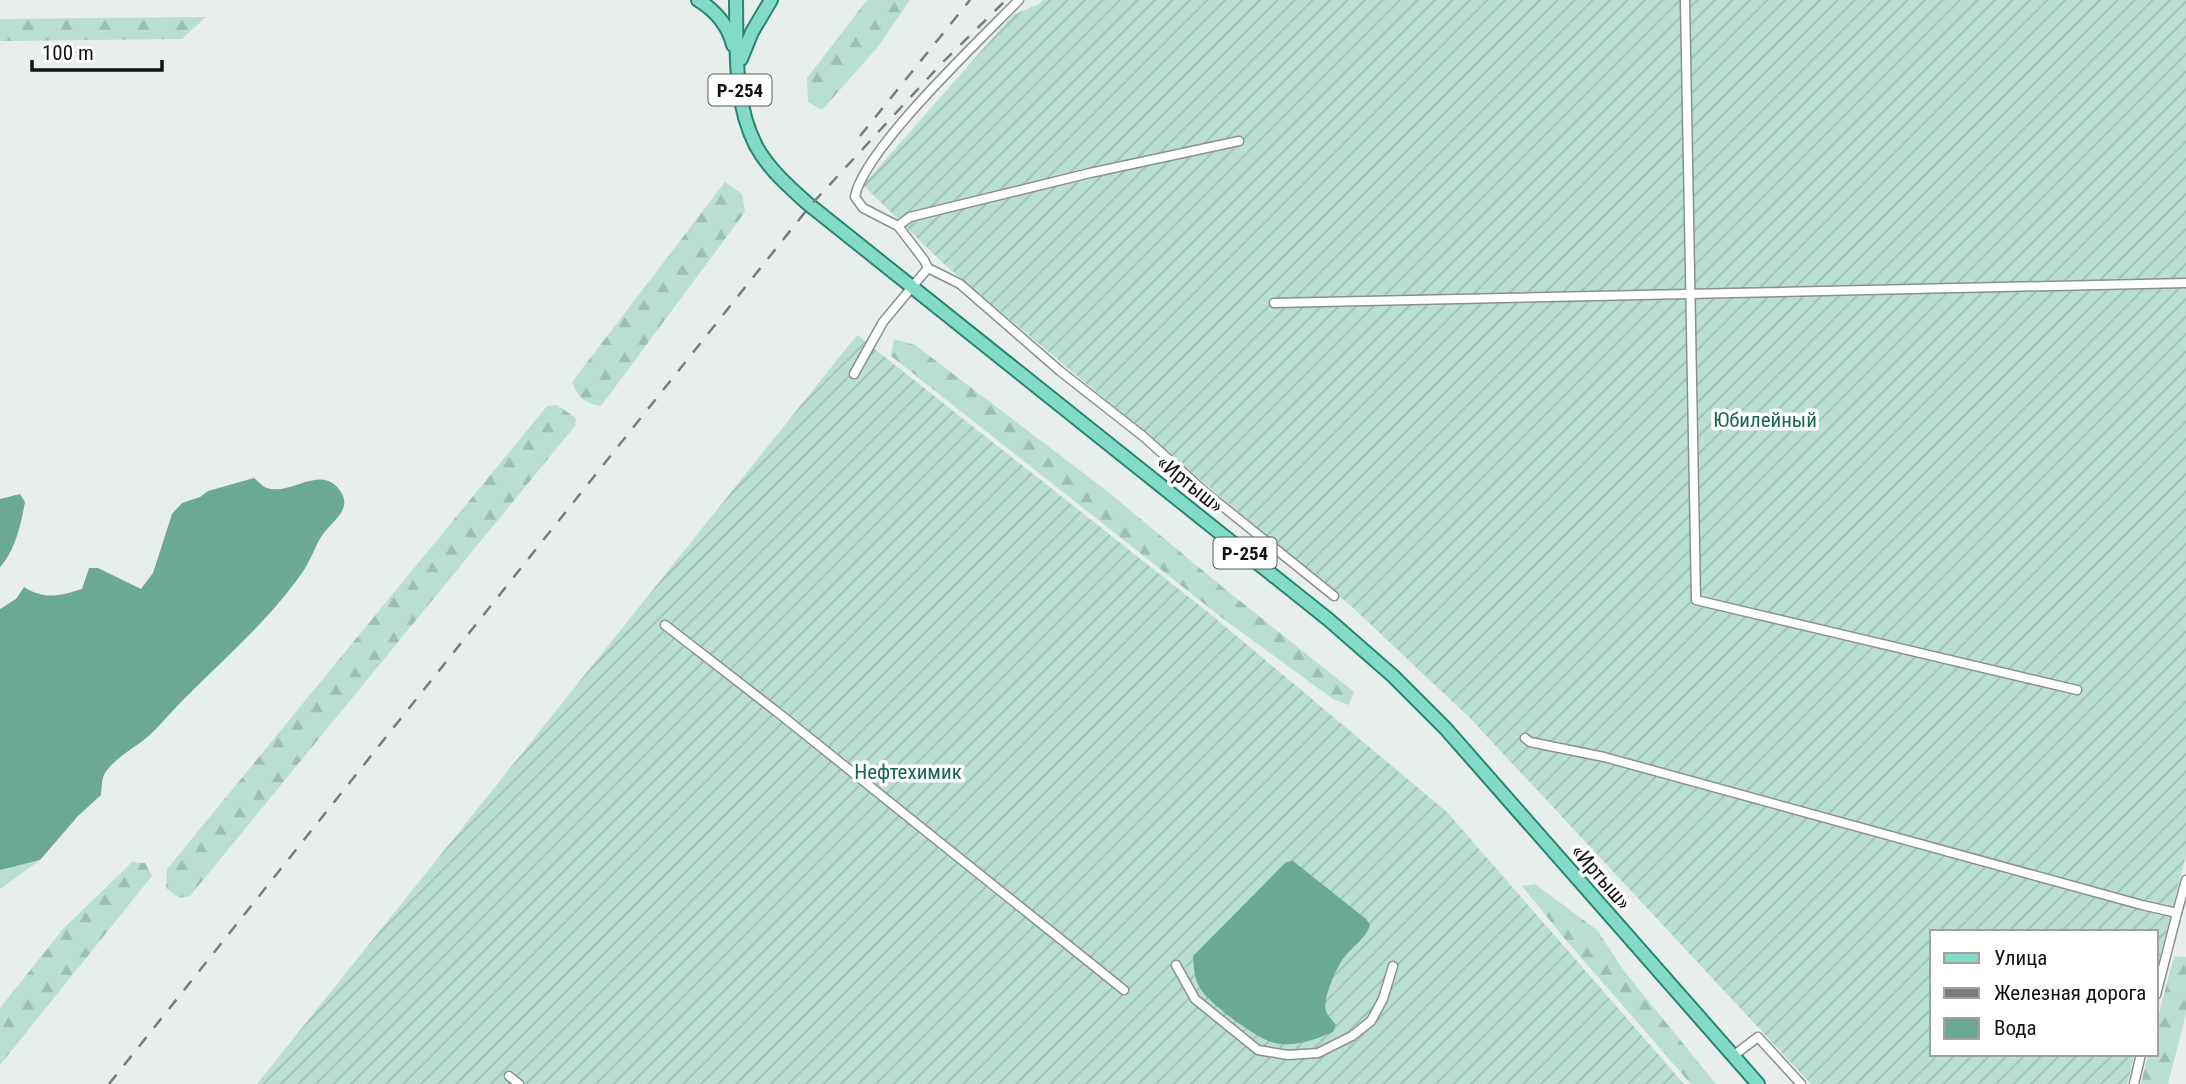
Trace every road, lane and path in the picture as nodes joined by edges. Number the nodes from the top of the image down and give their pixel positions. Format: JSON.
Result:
{"nodes":[{"id":1,"x":698,"y":0,"type":"edge"},
{"id":2,"x":736,"y":0,"type":"edge"},
{"id":3,"x":771,"y":0,"type":"edge"},
{"id":4,"x":1019,"y":0,"type":"edge"},
{"id":5,"x":1685,"y":0,"type":"edge"},
{"id":6,"x":738,"y":69,"type":"junction"},
{"id":7,"x":1239,"y":141,"type":"dead end"},
{"id":8,"x":898,"y":226,"type":"junction"},
{"id":9,"x":929,"y":268,"type":"junction"},
{"id":10,"x":2186,"y":283,"type":"edge"},
{"id":11,"x":912,"y":288,"type":"junction"},
{"id":12,"x":1689,"y":294,"type":"junction"},
{"id":13,"x":1274,"y":303,"type":"dead end"},
{"id":14,"x":854,"y":374,"type":"dead end"},
{"id":15,"x":1334,"y":596,"type":"dead end"},
{"id":16,"x":665,"y":625,"type":"dead end"},
{"id":17,"x":2077,"y":690,"type":"dead end"},
{"id":18,"x":1525,"y":738,"type":"dead end"},
{"id":19,"x":2186,"y":880,"type":"edge"},
{"id":20,"x":2178,"y":913,"type":"junction"},
{"id":21,"x":1175,"y":964,"type":"dead end"},
{"id":22,"x":1393,"y":966,"type":"dead end"},
{"id":23,"x":2158,"y":988,"type":"edge"},
{"id":24,"x":1124,"y":990,"type":"dead end"},
{"id":25,"x":1733,"y":1056,"type":"junction"},
{"id":26,"x":2141,"y":1056,"type":"edge"},
{"id":27,"x":509,"y":1076,"type":"dead end"},
{"id":28,"x":519,"y":1084,"type":"edge"},
{"id":29,"x":1758,"y":1084,"type":"edge"},
{"id":30,"x":1801,"y":1084,"type":"edge"},
{"id":31,"x":2134,"y":1084,"type":"edge"}],
"edges":[{"from":1,"to":6,"type":"main road"},
{"from":2,"to":6,"type":"main road","name":"«Иртыш»","number":"Р-254"},
{"from":3,"to":6,"type":"main road"},
{"from":4,"to":8,"type":"street"},
{"from":5,"to":12,"type":"street"},
{"from":6,"to":11,"type":"main road","name":"«Иртыш»","number":"Р-254"},
{"from":7,"to":8,"type":"street"},
{"from":8,"to":9,"type":"street"},
{"from":9,"to":11,"type":"street"},
{"from":9,"to":15,"type":"street"},
{"from":10,"to":12,"type":"street"},
{"from":11,"to":14,"type":"street"},
{"from":11,"to":25,"type":"main road","name":"«Иртыш»","number":"Р-254"},
{"from":12,"to":13,"type":"street"},
{"from":12,"to":17,"type":"street"},
{"from":16,"to":24,"type":"street"},
{"from":18,"to":20,"type":"street"},
{"from":19,"to":20,"type":"street"},
{"from":20,"to":23,"type":"street"},
{"from":21,"to":22,"type":"street"},
{"from":25,"to":29,"type":"main road","name":"«Иртыш»","number":"Р-254"},
{"from":25,"to":30,"type":"street"},
{"from":26,"to":31,"type":"street"},
{"from":27,"to":28,"type":"street"}]}
